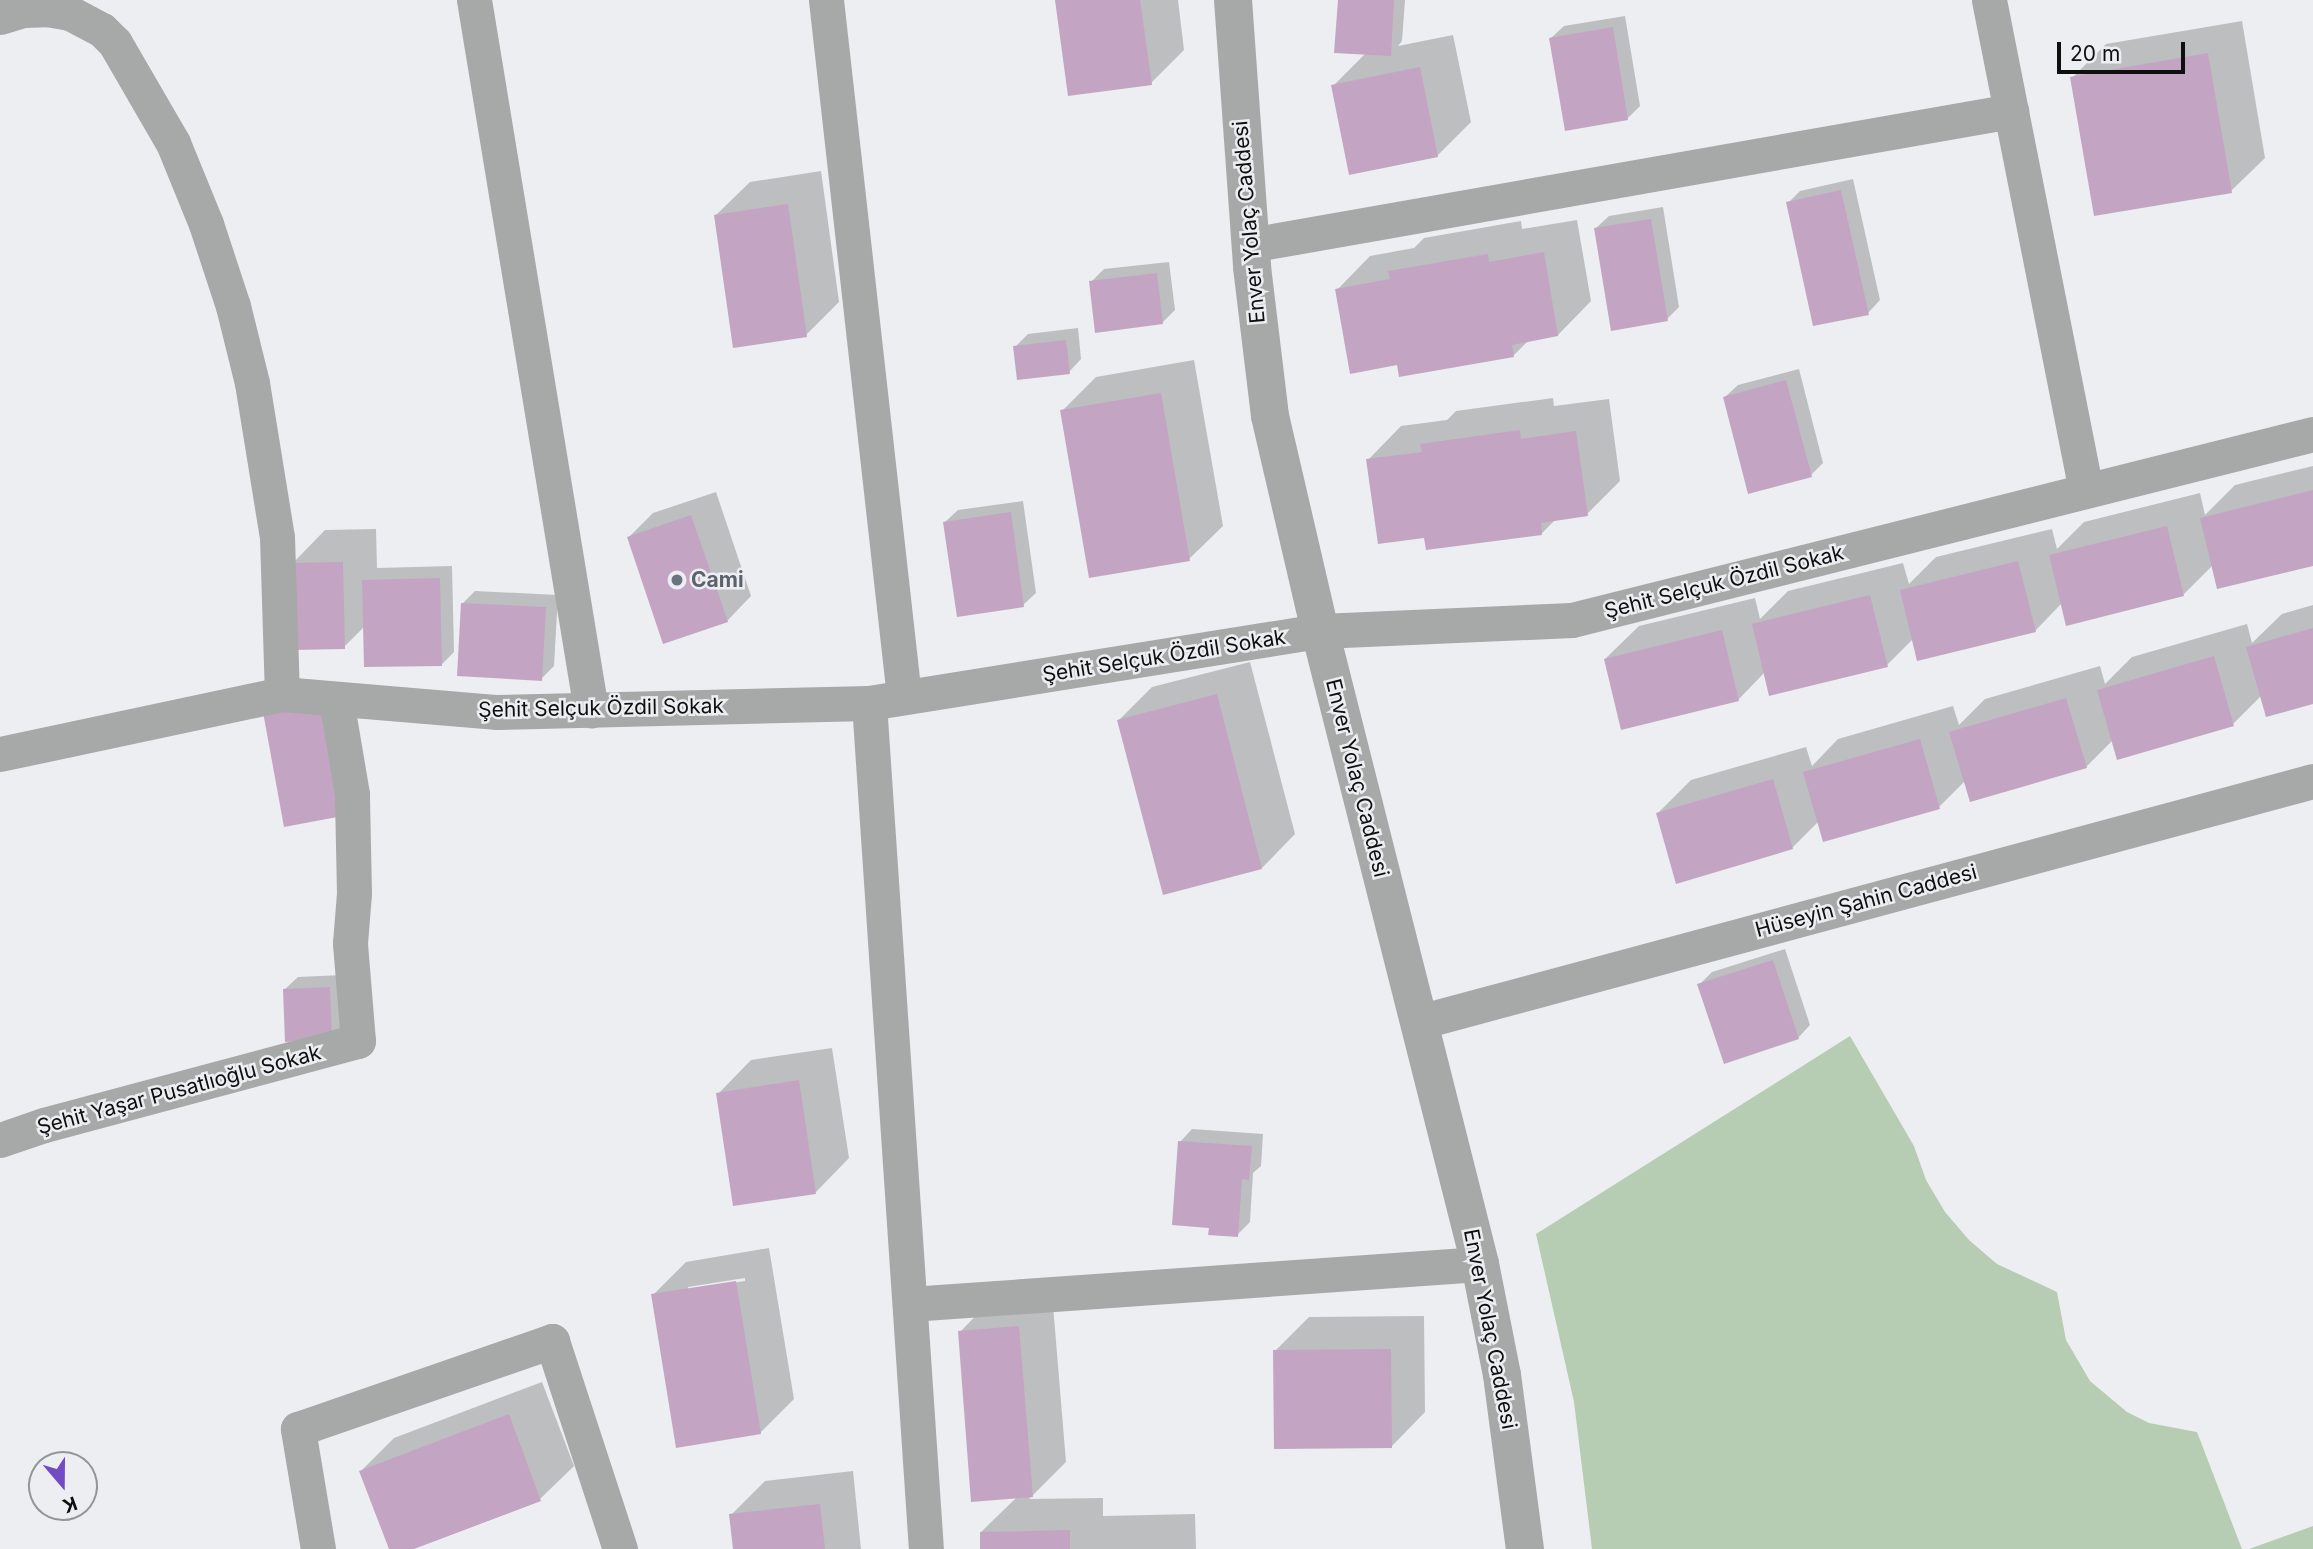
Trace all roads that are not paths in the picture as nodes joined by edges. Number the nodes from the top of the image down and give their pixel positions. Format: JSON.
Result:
{"nodes":[{"id":1,"x":474,"y":0,"type":"edge"},
{"id":2,"x":826,"y":0,"type":"edge"},
{"id":3,"x":1233,"y":0,"type":"edge"},
{"id":4,"x":1989,"y":0,"type":"edge"},
{"id":5,"x":0,"y":17,"type":"edge"},
{"id":6,"x":2011,"y":111,"type":"junction"},
{"id":7,"x":1250,"y":245,"type":"junction"},
{"id":8,"x":2313,"y":434,"type":"edge"},
{"id":9,"x":2086,"y":491,"type":"junction"},
{"id":10,"x":1320,"y":631,"type":"junction"},
{"id":11,"x":282,"y":694,"type":"junction"},
{"id":12,"x":904,"y":697,"type":"junction"},
{"id":13,"x":336,"y":699,"type":"junction"},
{"id":14,"x":869,"y":703,"type":"junction"},
{"id":15,"x":591,"y":710,"type":"junction"},
{"id":16,"x":0,"y":754,"type":"edge"},
{"id":17,"x":2313,"y":781,"type":"edge"},
{"id":18,"x":1419,"y":1022,"type":"junction"},
{"id":19,"x":0,"y":1140,"type":"edge"},
{"id":20,"x":1480,"y":1264,"type":"junction"},
{"id":21,"x":910,"y":1304,"type":"junction"},
{"id":22,"x":318,"y":1549,"type":"edge"},
{"id":23,"x":620,"y":1549,"type":"edge"},
{"id":24,"x":926,"y":1549,"type":"edge"},
{"id":25,"x":1525,"y":1549,"type":"edge"}],
"edges":[{"from":1,"to":15,"type":"street"},
{"from":2,"to":12,"type":"street"},
{"from":3,"to":7,"type":"street","name":"Enver Yolaç Caddesi"},
{"from":4,"to":6,"type":"street"},
{"from":5,"to":11,"type":"street"},
{"from":6,"to":7,"type":"street"},
{"from":6,"to":9,"type":"street"},
{"from":7,"to":10,"type":"street","name":"Enver Yolaç Caddesi"},
{"from":8,"to":9,"type":"street","name":"Şehit Selçuk Özdil Sokak"},
{"from":9,"to":10,"type":"street","name":"Şehit Selçuk Özdil Sokak"},
{"from":10,"to":12,"type":"street","name":"Şehit Selçuk Özdil Sokak"},
{"from":10,"to":18,"type":"street","name":"Enver Yolaç Caddesi"},
{"from":11,"to":13,"type":"street","name":"Şehit Selçuk Özdil Sokak"},
{"from":11,"to":16,"type":"street","name":"Şehit Selçuk Özdil Sokak"},
{"from":12,"to":14,"type":"street","name":"Şehit Selçuk Özdil Sokak"},
{"from":13,"to":15,"type":"street","name":"Şehit Selçuk Özdil Sokak"},
{"from":13,"to":19,"type":"street","name":"Şehit Yaşar Pusatlıoğlu Sokak"},
{"from":14,"to":15,"type":"street","name":"Şehit Selçuk Özdil Sokak"},
{"from":14,"to":21,"type":"street"},
{"from":17,"to":18,"type":"street","name":"Hüseyin Şahin Caddesi"},
{"from":18,"to":20,"type":"street","name":"Enver Yolaç Caddesi"},
{"from":20,"to":21,"type":"street"},
{"from":20,"to":25,"type":"street","name":"Enver Yolaç Caddesi"},
{"from":21,"to":24,"type":"street"},
{"from":22,"to":23,"type":"street"}]}
